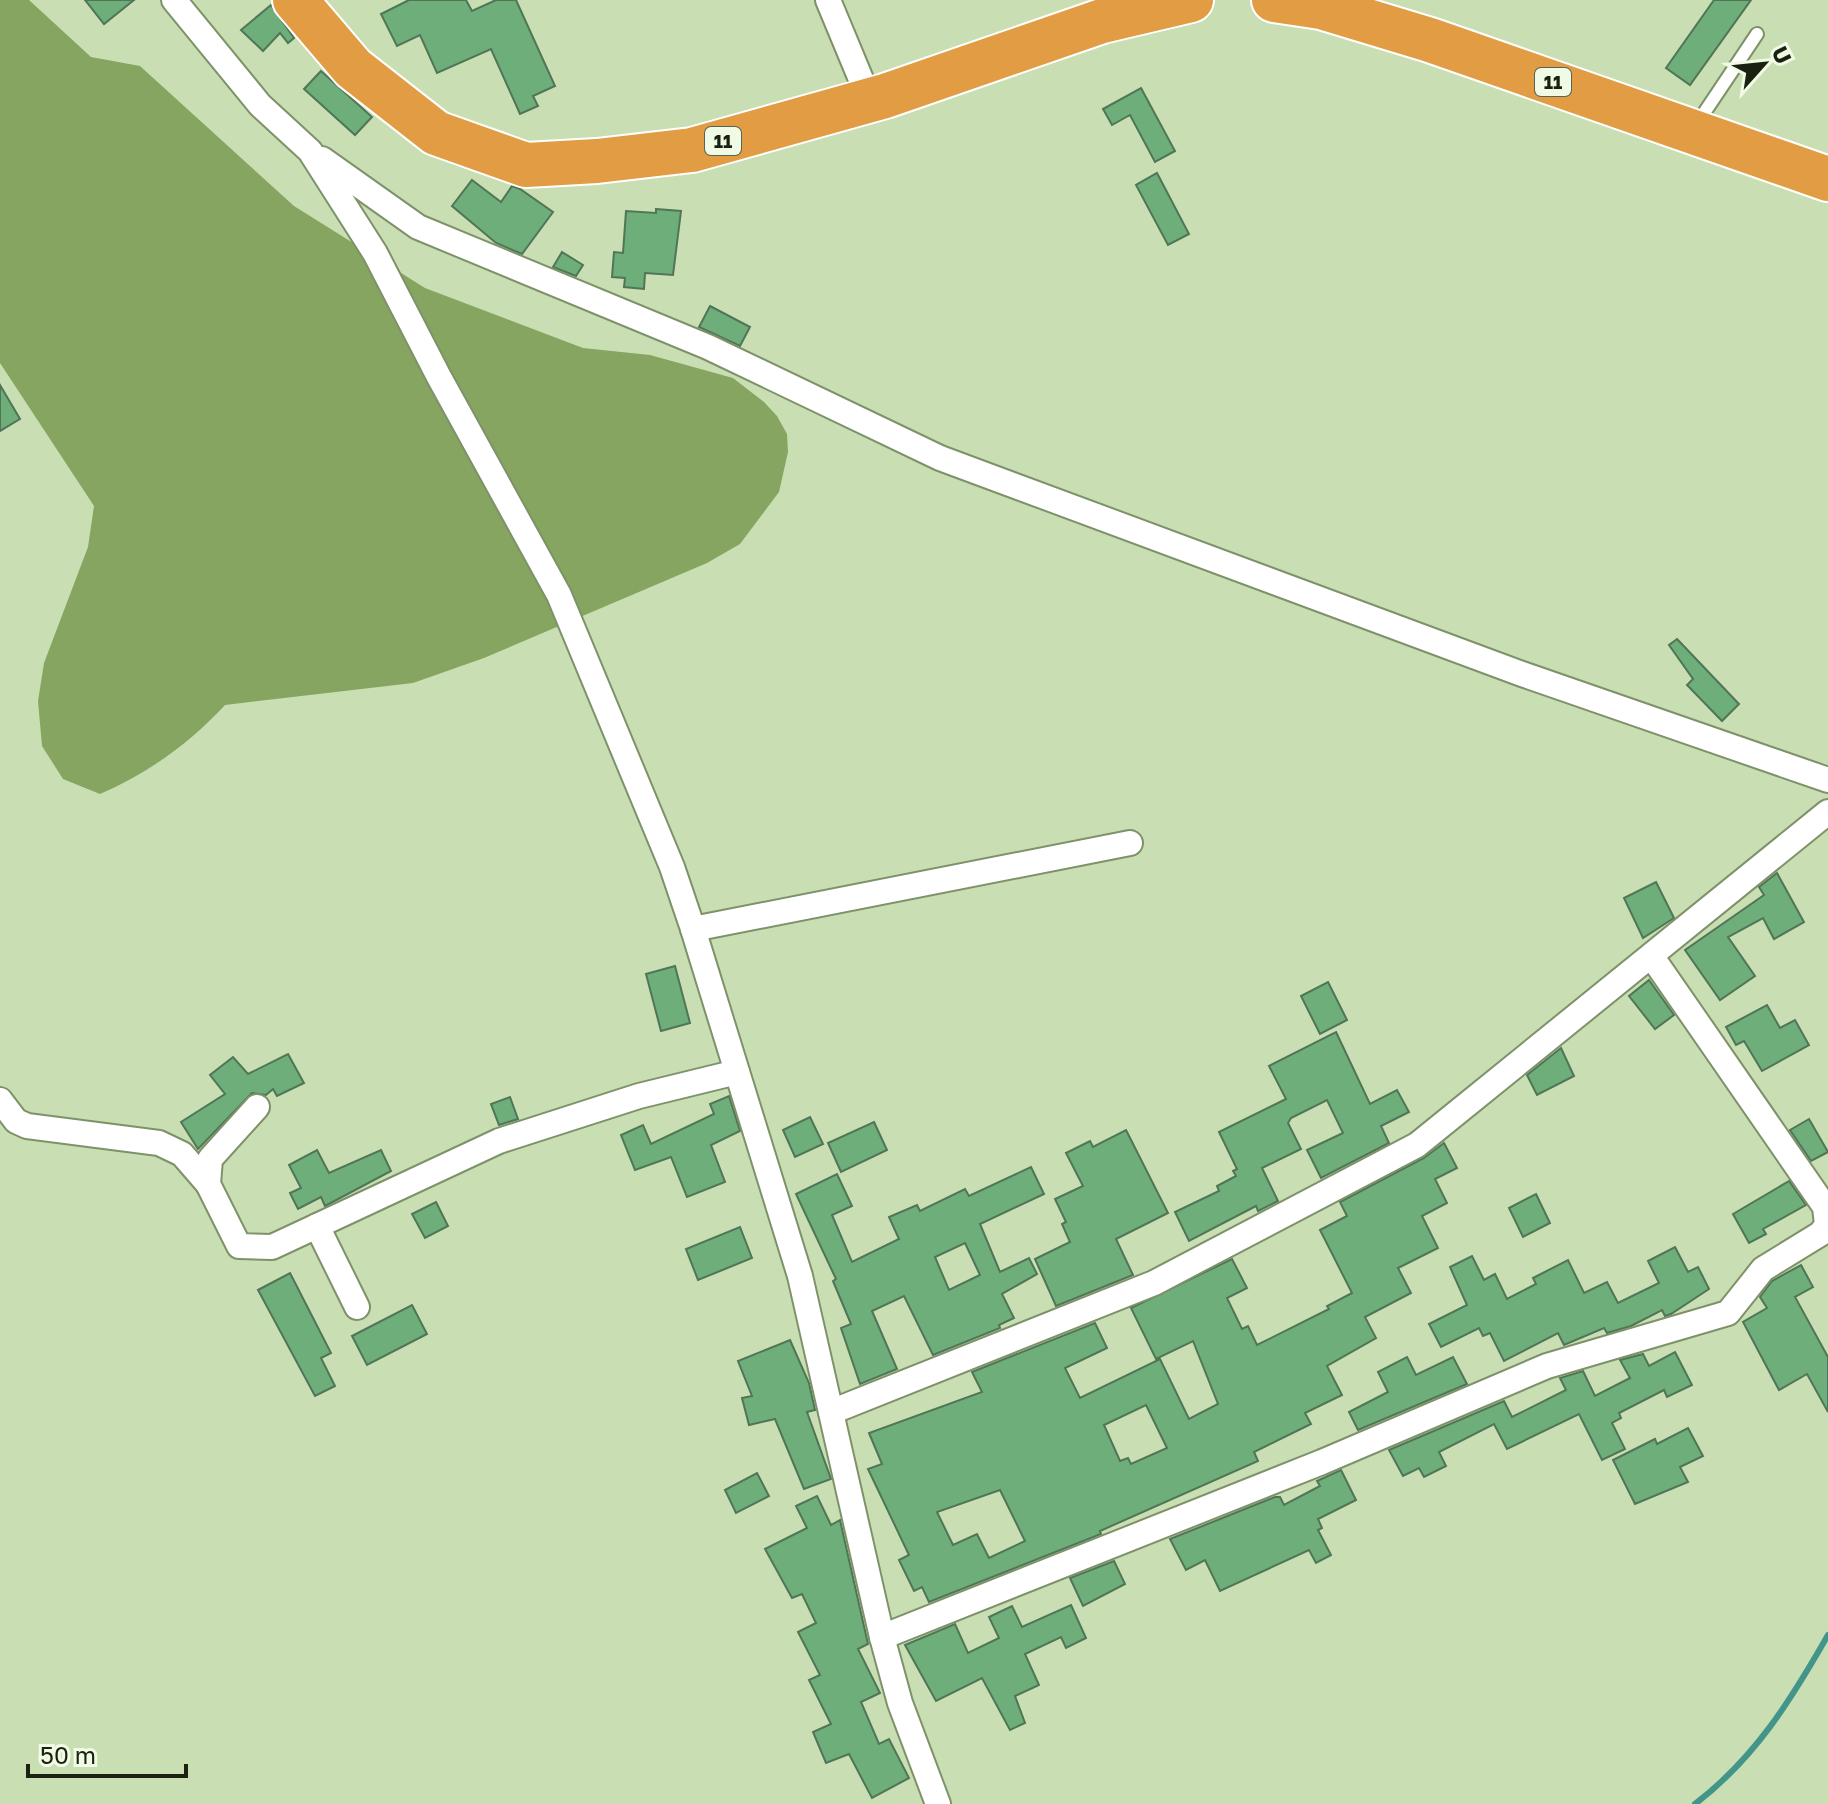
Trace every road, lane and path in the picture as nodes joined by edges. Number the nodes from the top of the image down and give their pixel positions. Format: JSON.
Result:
{"nodes":[{"id":1,"x":174,"y":0,"type":"edge"},
{"id":2,"x":295,"y":0,"type":"edge"},
{"id":3,"x":828,"y":0,"type":"edge"},
{"id":4,"x":1191,"y":0,"type":"edge"},
{"id":5,"x":1274,"y":0,"type":"edge"},
{"id":6,"x":1757,"y":34,"type":"dead end"},
{"id":7,"x":870,"y":101,"type":"junction"},
{"id":8,"x":1692,"y":131,"type":"junction"},
{"id":9,"x":310,"y":151,"type":"junction"},
{"id":10,"x":1828,"y":179,"type":"edge"},
{"id":11,"x":1828,"y":780,"type":"edge"},
{"id":12,"x":1828,"y":812,"type":"edge"},
{"id":13,"x":1130,"y":843,"type":"dead end"},
{"id":14,"x":693,"y":929,"type":"junction"},
{"id":15,"x":1652,"y":957,"type":"junction"},
{"id":16,"x":737,"y":1072,"type":"junction"},
{"id":17,"x":0,"y":1100,"type":"edge"},
{"id":18,"x":257,"y":1107,"type":"dead end"},
{"id":19,"x":208,"y":1184,"type":"junction"},
{"id":20,"x":317,"y":1226,"type":"junction"},
{"id":21,"x":357,"y":1307,"type":"dead end"},
{"id":22,"x":831,"y":1412,"type":"junction"},
{"id":23,"x":882,"y":1637,"type":"junction"},
{"id":24,"x":938,"y":1804,"type":"edge"}],
"edges":[{"from":1,"to":9,"type":"street"},
{"from":2,"to":7,"type":"highway","number":"11"},
{"from":3,"to":7,"type":"street"},
{"from":4,"to":7,"type":"highway","number":"11"},
{"from":5,"to":8,"type":"highway","number":"11"},
{"from":6,"to":8,"type":"lane"},
{"from":8,"to":10,"type":"highway","number":"11"},
{"from":9,"to":11,"type":"street"},
{"from":9,"to":14,"type":"street"},
{"from":12,"to":15,"type":"street"},
{"from":13,"to":14,"type":"street"},
{"from":14,"to":16,"type":"street"},
{"from":15,"to":22,"type":"street"},
{"from":15,"to":23,"type":"street"},
{"from":16,"to":20,"type":"street"},
{"from":16,"to":22,"type":"street"},
{"from":17,"to":19,"type":"street"},
{"from":18,"to":19,"type":"street"},
{"from":19,"to":20,"type":"street"},
{"from":20,"to":21,"type":"street"},
{"from":22,"to":23,"type":"street"},
{"from":23,"to":24,"type":"street"}]}
